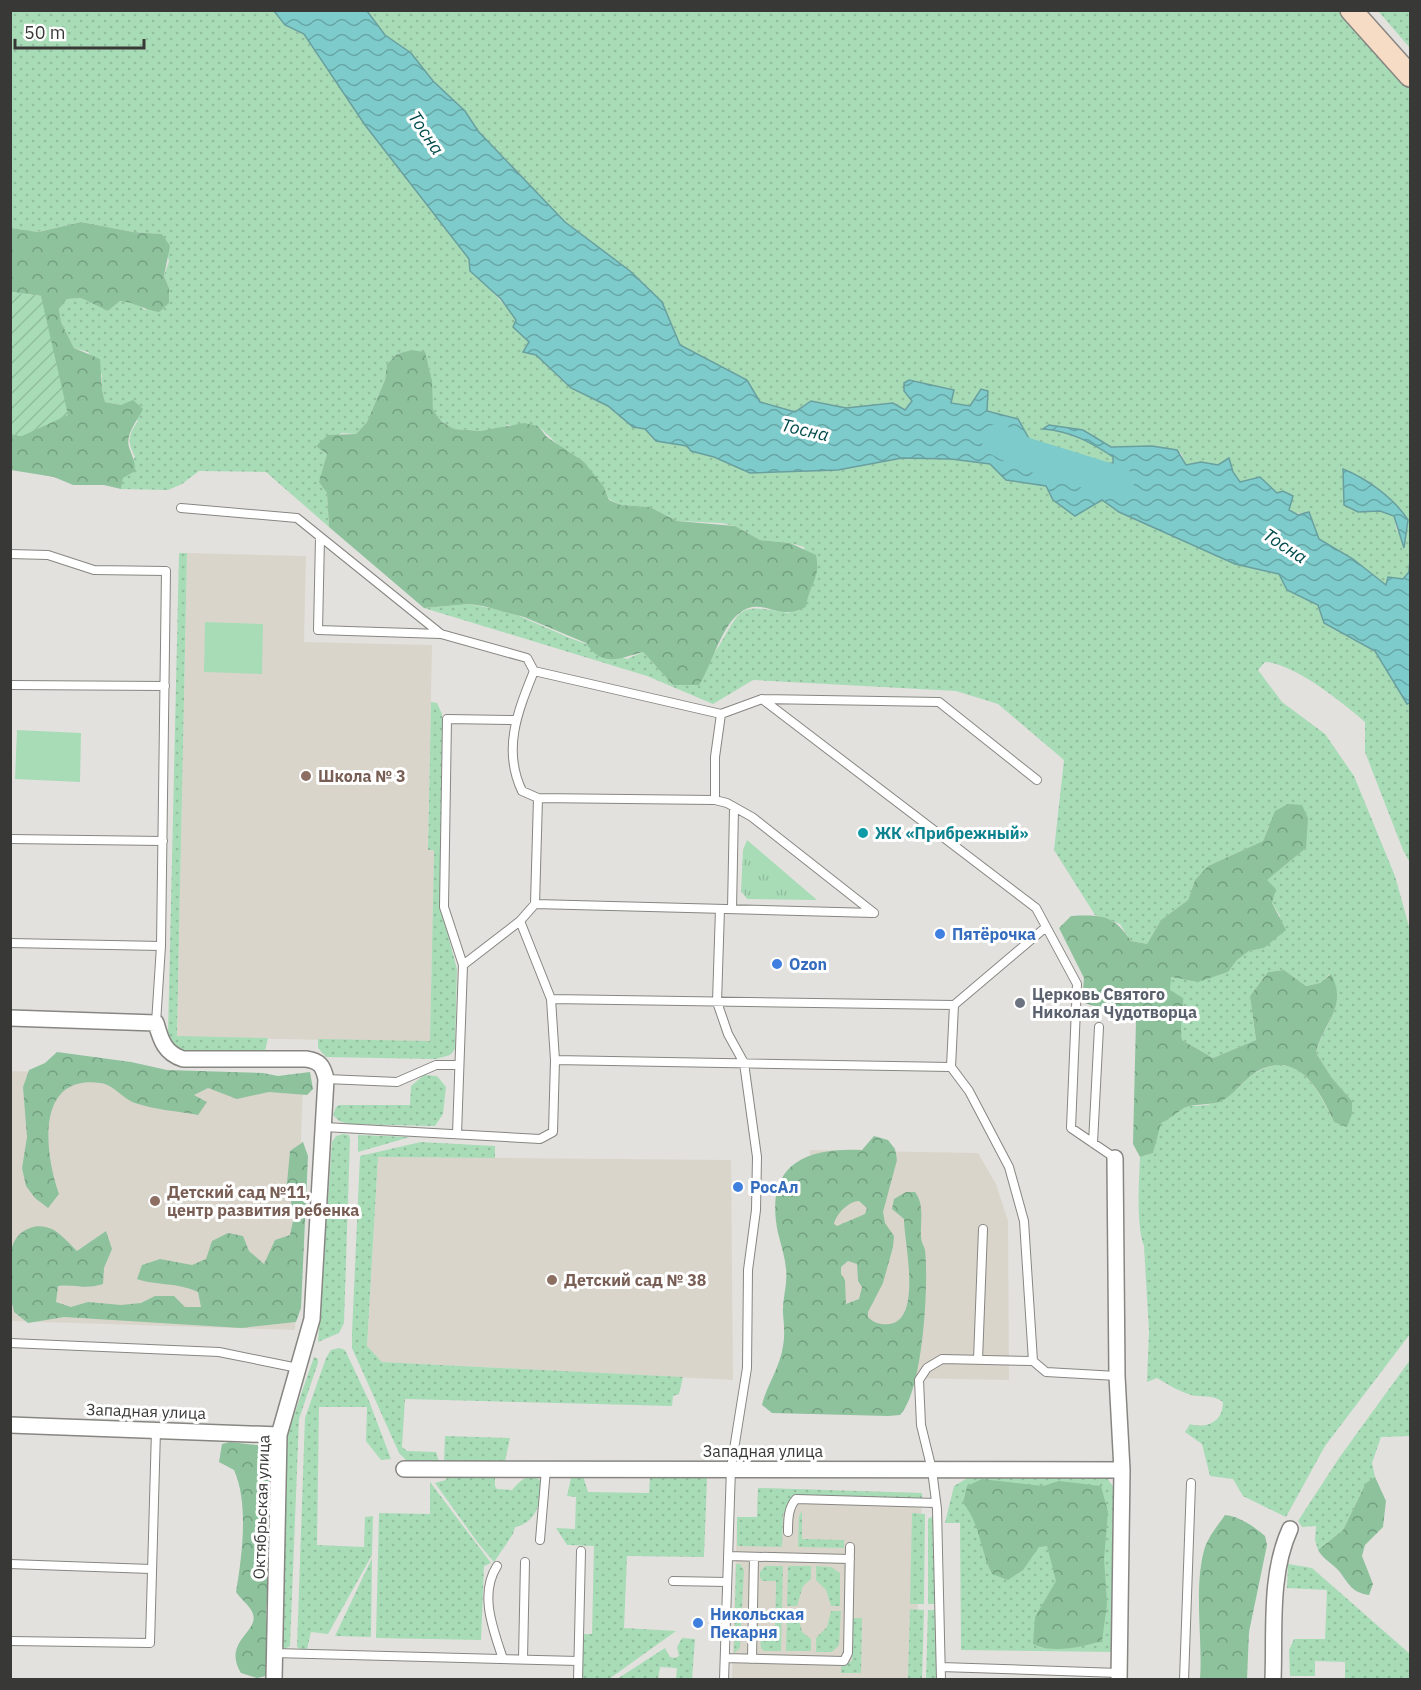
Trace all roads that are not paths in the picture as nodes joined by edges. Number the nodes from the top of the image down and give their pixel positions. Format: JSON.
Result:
{"nodes":[{"id":1,"x":1351,"y":10,"type":"edge"},
{"id":2,"x":1410,"y":76,"type":"edge"},
{"id":3,"x":181,"y":508,"type":"dead end"},
{"id":4,"x":320,"y":538,"type":"junction"},
{"id":5,"x":10,"y":555,"type":"edge"},
{"id":6,"x":441,"y":634,"type":"junction"},
{"id":7,"x":534,"y":671,"type":"junction"},
{"id":8,"x":10,"y":685,"type":"edge"},
{"id":9,"x":165,"y":686,"type":"junction"},
{"id":10,"x":762,"y":699,"type":"junction"},
{"id":11,"x":721,"y":714,"type":"junction"},
{"id":12,"x":515,"y":720,"type":"junction"},
{"id":13,"x":1037,"y":780,"type":"dead end"},
{"id":14,"x":538,"y":798,"type":"junction"},
{"id":15,"x":715,"y":800,"type":"junction"},
{"id":16,"x":734,"y":808,"type":"junction"},
{"id":17,"x":10,"y":839,"type":"edge"},
{"id":18,"x":163,"y":841,"type":"junction"},
{"id":19,"x":536,"y":904,"type":"junction"},
{"id":20,"x":720,"y":909,"type":"junction"},
{"id":21,"x":732,"y":909,"type":"junction"},
{"id":22,"x":520,"y":921,"type":"junction"},
{"id":23,"x":1046,"y":927,"type":"junction"},
{"id":24,"x":10,"y":943,"type":"edge"},
{"id":25,"x":161,"y":946,"type":"junction"},
{"id":26,"x":463,"y":965,"type":"junction"},
{"id":27,"x":551,"y":999,"type":"junction"},
{"id":28,"x":717,"y":1002,"type":"junction"},
{"id":29,"x":954,"y":1005,"type":"junction"},
{"id":30,"x":10,"y":1018,"type":"edge"},
{"id":31,"x":156,"y":1023,"type":"junction"},
{"id":32,"x":1099,"y":1028,"type":"dead end"},
{"id":33,"x":555,"y":1060,"type":"junction"},
{"id":34,"x":744,"y":1063,"type":"junction"},
{"id":35,"x":459,"y":1065,"type":"junction"},
{"id":36,"x":951,"y":1067,"type":"junction"},
{"id":37,"x":326,"y":1079,"type":"junction"},
{"id":38,"x":324,"y":1127,"type":"junction"},
{"id":39,"x":457,"y":1134,"type":"junction"},
{"id":40,"x":1093,"y":1143,"type":"junction"},
{"id":41,"x":1115,"y":1158,"type":"joint"},
{"id":42,"x":983,"y":1229,"type":"dead end"},
{"id":43,"x":10,"y":1343,"type":"edge"},
{"id":44,"x":978,"y":1360,"type":"junction"},
{"id":45,"x":1033,"y":1361,"type":"junction"},
{"id":46,"x":299,"y":1368,"type":"junction"},
{"id":47,"x":1117,"y":1376,"type":"junction"},
{"id":48,"x":10,"y":1425,"type":"edge"},
{"id":49,"x":156,"y":1430,"type":"junction"},
{"id":50,"x":279,"y":1435,"type":"junction"},
{"id":51,"x":731,"y":1468,"type":"junction"},
{"id":52,"x":404,"y":1469,"type":"dead end"},
{"id":53,"x":546,"y":1469,"type":"junction"},
{"id":54,"x":932,"y":1470,"type":"junction"},
{"id":55,"x":1122,"y":1470,"type":"junction"},
{"id":56,"x":1191,"y":1483,"type":"dead end"},
{"id":57,"x":936,"y":1503,"type":"junction"},
{"id":58,"x":1290,"y":1529,"type":"dead end"},
{"id":59,"x":788,"y":1532,"type":"dead end"},
{"id":60,"x":540,"y":1540,"type":"dead end"},
{"id":61,"x":850,"y":1547,"type":"dead end"},
{"id":62,"x":581,"y":1551,"type":"dead end"},
{"id":63,"x":728,"y":1556,"type":"junction"},
{"id":64,"x":754,"y":1557,"type":"junction"},
{"id":65,"x":850,"y":1559,"type":"junction"},
{"id":66,"x":525,"y":1562,"type":"dead end"},
{"id":67,"x":10,"y":1564,"type":"edge"},
{"id":68,"x":497,"y":1566,"type":"dead end"},
{"id":69,"x":151,"y":1569,"type":"junction"},
{"id":70,"x":673,"y":1581,"type":"dead end"},
{"id":71,"x":727,"y":1582,"type":"junction"},
{"id":72,"x":10,"y":1641,"type":"edge"},
{"id":73,"x":274,"y":1653,"type":"junction"},
{"id":74,"x":725,"y":1658,"type":"junction"},
{"id":75,"x":502,"y":1659,"type":"junction"},
{"id":76,"x":523,"y":1659,"type":"junction"},
{"id":77,"x":752,"y":1659,"type":"junction"},
{"id":78,"x":578,"y":1660,"type":"junction"},
{"id":79,"x":941,"y":1667,"type":"junction"},
{"id":80,"x":1119,"y":1676,"type":"edge"},
{"id":81,"x":274,"y":1680,"type":"edge"},
{"id":82,"x":578,"y":1680,"type":"edge"},
{"id":83,"x":724,"y":1680,"type":"edge"},
{"id":84,"x":942,"y":1680,"type":"edge"},
{"id":85,"x":1184,"y":1680,"type":"edge"},
{"id":86,"x":1274,"y":1680,"type":"edge"}],
"edges":[{"from":1,"to":2,"type":"main road"},
{"from":3,"to":4,"type":"lane"},
{"from":4,"to":6,"type":"lane"},
{"from":4,"to":6,"type":"lane"},
{"from":5,"to":9,"type":"lane"},
{"from":6,"to":7,"type":"lane"},
{"from":7,"to":11,"type":"lane"},
{"from":7,"to":12,"type":"lane"},
{"from":8,"to":9,"type":"lane"},
{"from":9,"to":18,"type":"lane"},
{"from":10,"to":11,"type":"lane"},
{"from":10,"to":13,"type":"lane"},
{"from":10,"to":23,"type":"lane"},
{"from":11,"to":15,"type":"lane"},
{"from":12,"to":14,"type":"lane"},
{"from":12,"to":26,"type":"lane"},
{"from":14,"to":15,"type":"lane"},
{"from":14,"to":19,"type":"lane"},
{"from":15,"to":16,"type":"lane"},
{"from":16,"to":21,"type":"lane"},
{"from":16,"to":21,"type":"lane"},
{"from":17,"to":18,"type":"lane"},
{"from":18,"to":25,"type":"lane"},
{"from":19,"to":20,"type":"lane"},
{"from":19,"to":22,"type":"lane"},
{"from":20,"to":21,"type":"lane"},
{"from":20,"to":28,"type":"lane"},
{"from":22,"to":26,"type":"lane"},
{"from":22,"to":27,"type":"lane"},
{"from":23,"to":29,"type":"lane"},
{"from":23,"to":40,"type":"lane"},
{"from":24,"to":25,"type":"lane"},
{"from":25,"to":31,"type":"lane"},
{"from":26,"to":35,"type":"lane"},
{"from":27,"to":28,"type":"lane"},
{"from":27,"to":33,"type":"lane"},
{"from":28,"to":29,"type":"lane"},
{"from":28,"to":34,"type":"lane"},
{"from":29,"to":36,"type":"lane"},
{"from":30,"to":31,"type":"street"},
{"from":31,"to":37,"type":"street"},
{"from":32,"to":40,"type":"lane"},
{"from":33,"to":34,"type":"lane"},
{"from":33,"to":39,"type":"lane"},
{"from":34,"to":36,"type":"lane"},
{"from":34,"to":51,"type":"lane"},
{"from":35,"to":37,"type":"lane"},
{"from":35,"to":39,"type":"lane"},
{"from":36,"to":45,"type":"lane"},
{"from":37,"to":38,"type":"street","name":"Октябрьская улица"},
{"from":38,"to":39,"type":"lane"},
{"from":38,"to":46,"type":"street","name":"Октябрьская улица"},
{"from":40,"to":41,"type":"lane"},
{"from":41,"to":47,"type":"street"},
{"from":42,"to":44,"type":"lane"},
{"from":43,"to":46,"type":"lane"},
{"from":44,"to":45,"type":"lane"},
{"from":44,"to":54,"type":"lane"},
{"from":45,"to":47,"type":"lane"},
{"from":46,"to":50,"type":"street","name":"Октябрьская улица"},
{"from":47,"to":55,"type":"street"},
{"from":48,"to":49,"type":"street","name":"Западная улица"},
{"from":49,"to":50,"type":"street","name":"Западная улица"},
{"from":49,"to":69,"type":"lane"},
{"from":50,"to":73,"type":"street","name":"Октябрьская улица"},
{"from":51,"to":53,"type":"street","name":"Западная улица"},
{"from":51,"to":54,"type":"street","name":"Западная улица"},
{"from":51,"to":63,"type":"lane"},
{"from":52,"to":53,"type":"street","name":"Западная улица"},
{"from":53,"to":60,"type":"lane"},
{"from":54,"to":55,"type":"street","name":"Западная улица"},
{"from":54,"to":57,"type":"lane"},
{"from":55,"to":80,"type":"street"},
{"from":56,"to":85,"type":"lane"},
{"from":57,"to":59,"type":"lane"},
{"from":57,"to":79,"type":"lane"},
{"from":58,"to":86,"type":"street"},
{"from":61,"to":65,"type":"lane"},
{"from":62,"to":78,"type":"lane"},
{"from":63,"to":64,"type":"lane"},
{"from":63,"to":71,"type":"lane"},
{"from":64,"to":65,"type":"lane"},
{"from":64,"to":77,"type":"lane"},
{"from":65,"to":77,"type":"lane"},
{"from":66,"to":76,"type":"lane"},
{"from":67,"to":69,"type":"lane"},
{"from":68,"to":75,"type":"lane"},
{"from":69,"to":72,"type":"lane"},
{"from":70,"to":71,"type":"lane"},
{"from":71,"to":74,"type":"lane"},
{"from":73,"to":75,"type":"lane"},
{"from":73,"to":81,"type":"street","name":"Октябрьская улица"},
{"from":74,"to":77,"type":"lane"},
{"from":74,"to":83,"type":"lane"},
{"from":75,"to":76,"type":"lane"},
{"from":76,"to":78,"type":"lane"},
{"from":78,"to":82,"type":"lane"},
{"from":79,"to":80,"type":"lane"},
{"from":79,"to":84,"type":"lane"}]}
